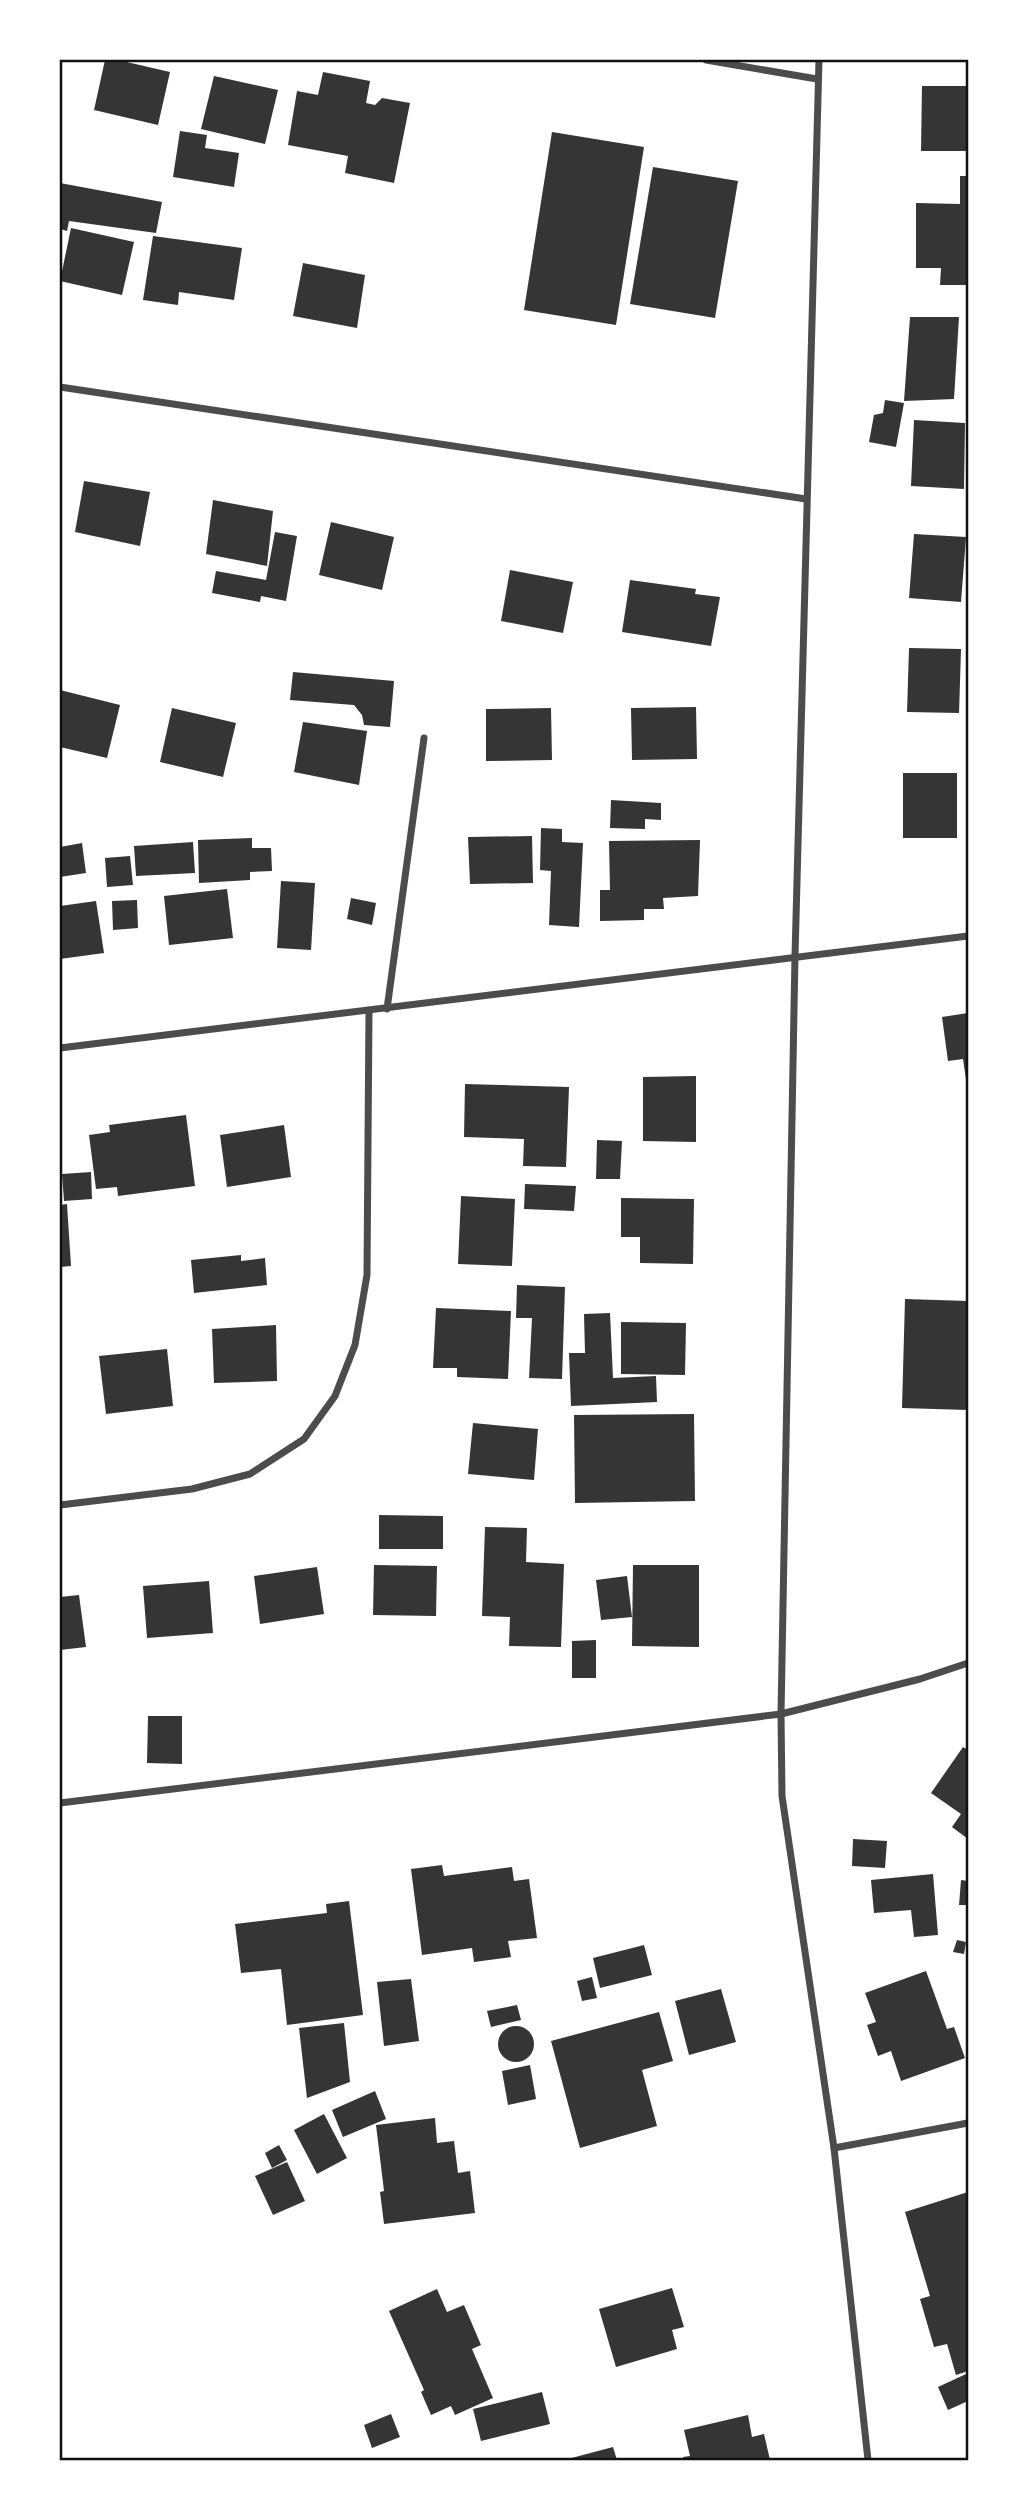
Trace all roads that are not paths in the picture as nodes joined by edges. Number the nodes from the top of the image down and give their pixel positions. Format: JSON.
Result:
{"nodes":[{"id":1,"x":706,"y":60,"type":"edge"},
{"id":2,"x":819,"y":60,"type":"edge"},
{"id":3,"x":817,"y":79,"type":"junction"},
{"id":4,"x":60,"y":387,"type":"edge"},
{"id":5,"x":806,"y":499,"type":"junction"},
{"id":6,"x":424,"y":738,"type":"dead end"},
{"id":7,"x":968,"y":936,"type":"edge"},
{"id":8,"x":795,"y":956,"type":"junction"},
{"id":9,"x":387,"y":1009,"type":"junction"},
{"id":10,"x":369,"y":1011,"type":"junction"},
{"id":11,"x":60,"y":1048,"type":"edge"},
{"id":12,"x":60,"y":1505,"type":"edge"},
{"id":13,"x":968,"y":1663,"type":"edge"},
{"id":14,"x":781,"y":1714,"type":"junction"},
{"id":15,"x":60,"y":1803,"type":"edge"},
{"id":16,"x":968,"y":2123,"type":"edge"},
{"id":17,"x":834,"y":2148,"type":"junction"},
{"id":18,"x":867,"y":2460,"type":"edge"}],
"edges":[{"from":1,"to":3,"type":"street"},
{"from":2,"to":3,"type":"street"},
{"from":3,"to":5,"type":"street"},
{"from":4,"to":5,"type":"street"},
{"from":5,"to":8,"type":"street"},
{"from":6,"to":9,"type":"street"},
{"from":7,"to":8,"type":"street"},
{"from":8,"to":9,"type":"street"},
{"from":8,"to":14,"type":"street"},
{"from":9,"to":10,"type":"street"},
{"from":10,"to":11,"type":"street"},
{"from":10,"to":12,"type":"street"},
{"from":13,"to":14,"type":"street"},
{"from":14,"to":15,"type":"street"},
{"from":14,"to":17,"type":"street"},
{"from":16,"to":17,"type":"street"},
{"from":17,"to":18,"type":"street"}]}
